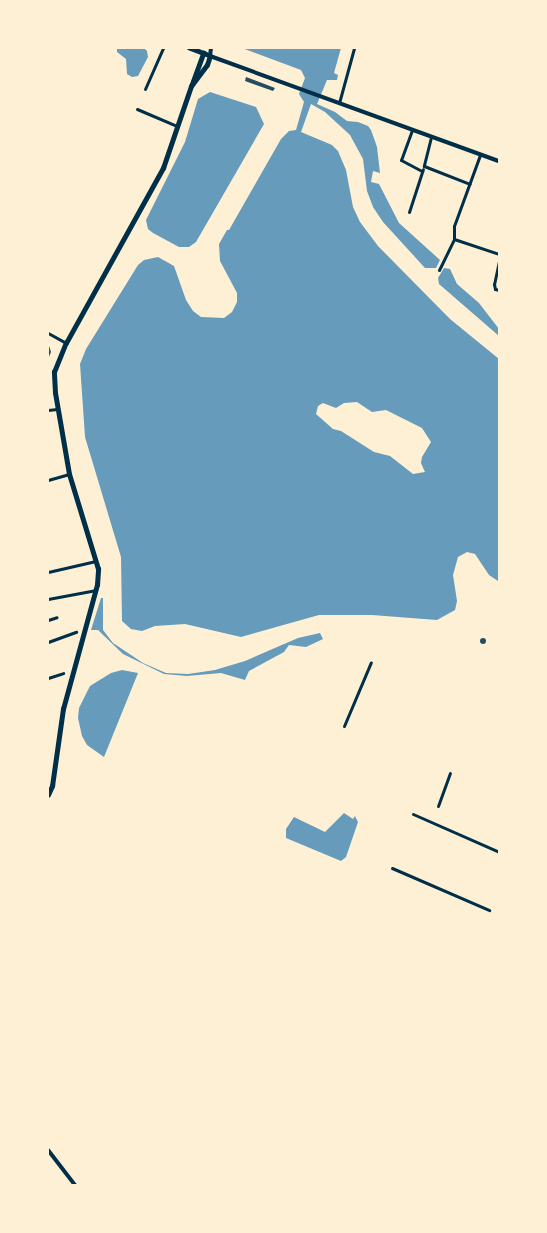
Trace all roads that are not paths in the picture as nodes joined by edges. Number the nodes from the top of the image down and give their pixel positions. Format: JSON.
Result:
{"nodes":[{"id":1,"x":162,"y":48,"type":"edge"},
{"id":2,"x":189,"y":48,"type":"edge"},
{"id":3,"x":211,"y":48,"type":"edge"},
{"id":4,"x":354,"y":48,"type":"edge"},
{"id":5,"x":203,"y":53,"type":"junction"},
{"id":6,"x":210,"y":56,"type":"junction"},
{"id":7,"x":191,"y":86,"type":"junction"},
{"id":8,"x":145,"y":89,"type":"dead end"},
{"id":9,"x":339,"y":104,"type":"junction"},
{"id":10,"x":137,"y":109,"type":"dead end"},
{"id":11,"x":177,"y":126,"type":"junction"},
{"id":12,"x":412,"y":130,"type":"junction"},
{"id":13,"x":431,"y":137,"type":"junction"},
{"id":14,"x":480,"y":155,"type":"junction"},
{"id":15,"x":499,"y":162,"type":"edge"},
{"id":16,"x":424,"y":166,"type":"junction"},
{"id":17,"x":422,"y":171,"type":"junction"},
{"id":18,"x":470,"y":184,"type":"junction"},
{"id":19,"x":410,"y":212,"type":"dead end"},
{"id":20,"x":454,"y":239,"type":"junction"},
{"id":21,"x":499,"y":254,"type":"edge"},
{"id":22,"x":499,"y":261,"type":"edge"},
{"id":23,"x":439,"y":270,"type":"dead end"},
{"id":24,"x":499,"y":290,"type":"edge"},
{"id":25,"x":48,"y":333,"type":"edge"},
{"id":26,"x":66,"y":343,"type":"junction"},
{"id":27,"x":57,"y":409,"type":"junction"},
{"id":28,"x":48,"y":410,"type":"edge"},
{"id":29,"x":69,"y":474,"type":"junction"},
{"id":30,"x":48,"y":480,"type":"edge"},
{"id":31,"x":96,"y":561,"type":"junction"},
{"id":32,"x":48,"y":571,"type":"edge"},
{"id":33,"x":96,"y":590,"type":"junction"},
{"id":34,"x":48,"y":599,"type":"edge"},
{"id":35,"x":57,"y":617,"type":"dead end"},
{"id":36,"x":48,"y":620,"type":"edge"},
{"id":37,"x":76,"y":632,"type":"dead end"},
{"id":38,"x":48,"y":642,"type":"edge"},
{"id":39,"x":372,"y":662,"type":"dead end"},
{"id":40,"x":63,"y":672,"type":"dead end"},
{"id":41,"x":48,"y":678,"type":"edge"},
{"id":42,"x":344,"y":726,"type":"dead end"},
{"id":43,"x":450,"y":773,"type":"dead end"},
{"id":44,"x":48,"y":796,"type":"edge"},
{"id":45,"x":438,"y":806,"type":"dead end"},
{"id":46,"x":413,"y":814,"type":"dead end"},
{"id":47,"x":499,"y":852,"type":"edge"},
{"id":48,"x":392,"y":868,"type":"dead end"},
{"id":49,"x":489,"y":910,"type":"dead end"},
{"id":50,"x":48,"y":1150,"type":"edge"},
{"id":51,"x":75,"y":1185,"type":"edge"}],
"edges":[{"from":1,"to":8,"type":"street"},
{"from":2,"to":5,"type":"main road"},
{"from":3,"to":6,"type":"street"},
{"from":4,"to":9,"type":"street"},
{"from":5,"to":6,"type":"main road"},
{"from":5,"to":7,"type":"main road"},
{"from":6,"to":7,"type":"main road"},
{"from":6,"to":9,"type":"street"},
{"from":7,"to":11,"type":"main road"},
{"from":9,"to":12,"type":"street"},
{"from":10,"to":11,"type":"street"},
{"from":11,"to":26,"type":"main road"},
{"from":12,"to":13,"type":"street"},
{"from":12,"to":17,"type":"street"},
{"from":13,"to":14,"type":"street"},
{"from":13,"to":16,"type":"street"},
{"from":14,"to":15,"type":"street"},
{"from":14,"to":18,"type":"street"},
{"from":16,"to":17,"type":"street"},
{"from":16,"to":18,"type":"street"},
{"from":17,"to":19,"type":"street"},
{"from":18,"to":20,"type":"street"},
{"from":20,"to":21,"type":"street"},
{"from":20,"to":23,"type":"street"},
{"from":22,"to":24,"type":"street"},
{"from":25,"to":26,"type":"street"},
{"from":26,"to":27,"type":"main road"},
{"from":27,"to":28,"type":"street"},
{"from":27,"to":29,"type":"main road"},
{"from":29,"to":30,"type":"street"},
{"from":29,"to":31,"type":"main road"},
{"from":31,"to":32,"type":"street"},
{"from":31,"to":33,"type":"main road"},
{"from":33,"to":34,"type":"street"},
{"from":33,"to":44,"type":"main road"},
{"from":35,"to":36,"type":"street"},
{"from":37,"to":38,"type":"street"},
{"from":39,"to":42,"type":"street"},
{"from":40,"to":41,"type":"street"},
{"from":43,"to":45,"type":"street"},
{"from":46,"to":47,"type":"street"},
{"from":48,"to":49,"type":"street"},
{"from":50,"to":51,"type":"street"}]}
